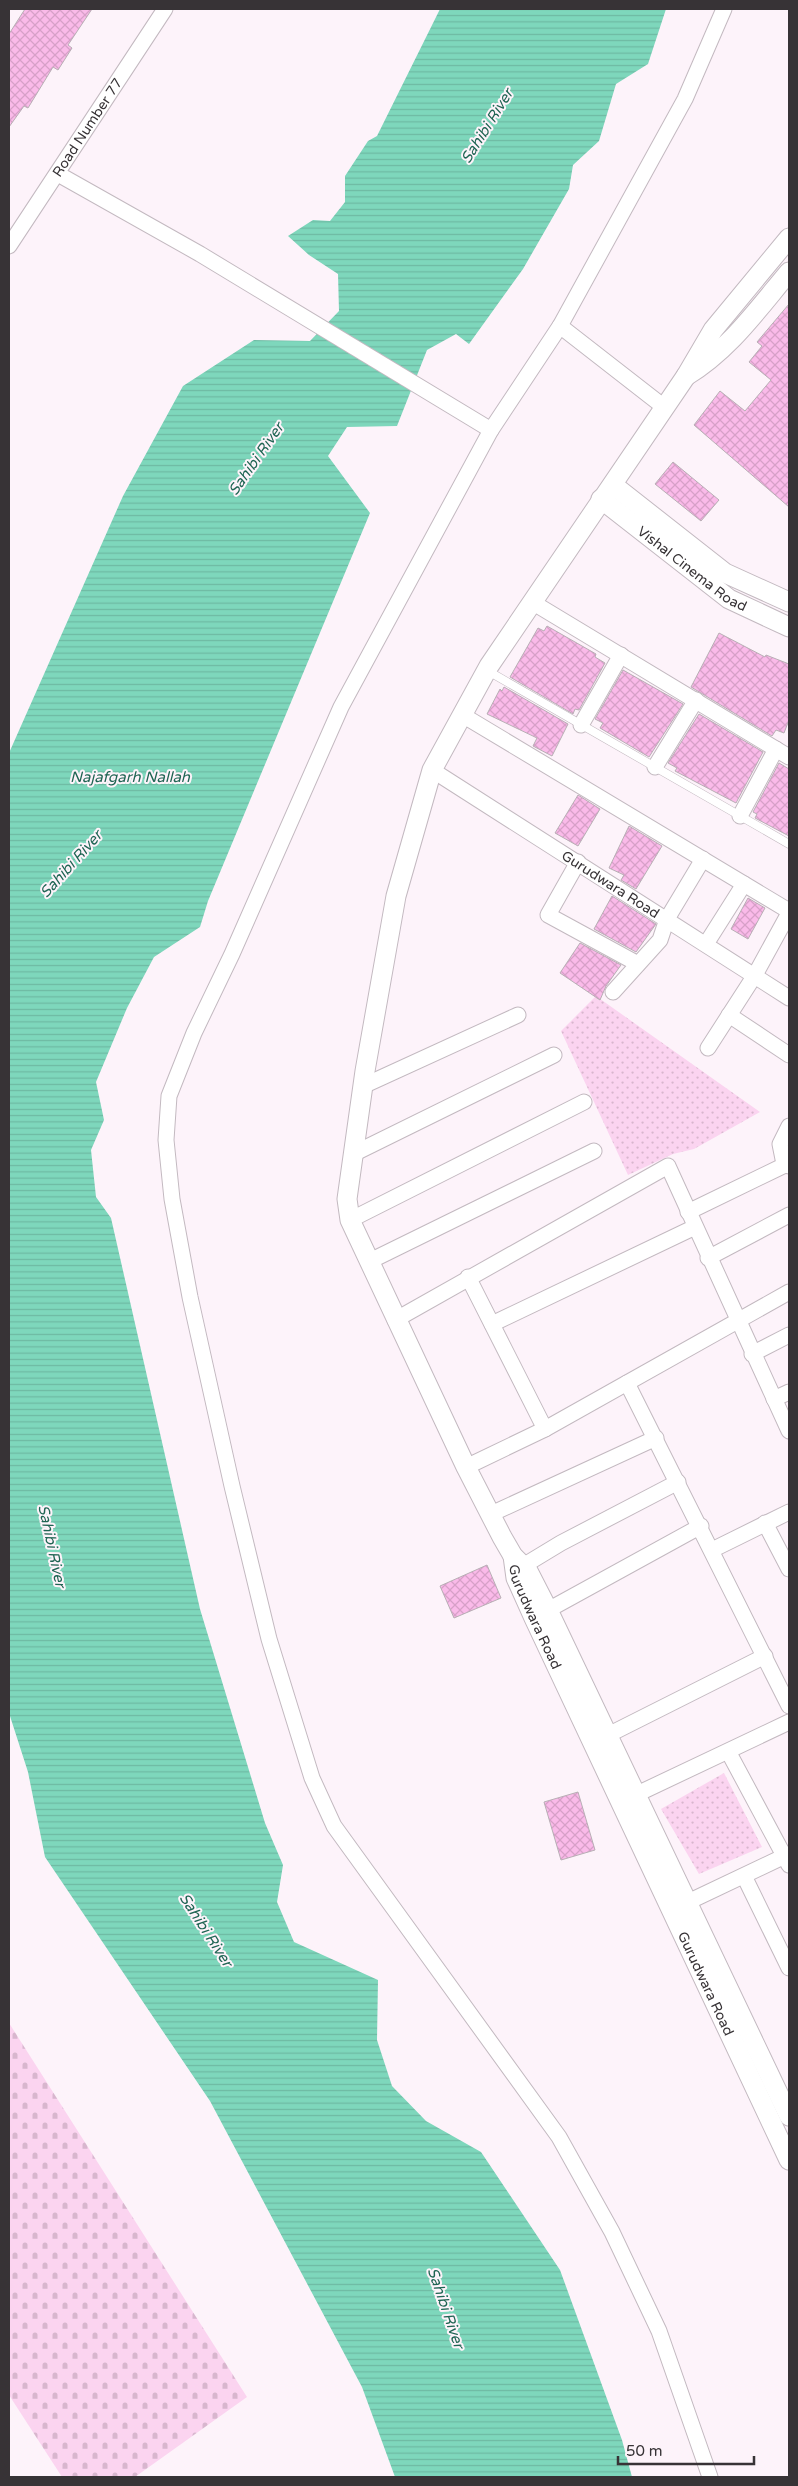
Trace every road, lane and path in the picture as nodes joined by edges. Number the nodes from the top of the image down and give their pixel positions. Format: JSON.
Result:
{"nodes":[{"id":1,"x":165,"y":9,"type":"edge"},
{"id":2,"x":724,"y":9,"type":"edge"},
{"id":3,"x":58,"y":174,"type":"junction"},
{"id":4,"x":789,"y":238,"type":"edge"},
{"id":5,"x":9,"y":246,"type":"edge"},
{"id":6,"x":789,"y":272,"type":"edge"},
{"id":7,"x":560,"y":326,"type":"junction"},
{"id":8,"x":686,"y":376,"type":"junction"},
{"id":9,"x":664,"y":407,"type":"junction"},
{"id":10,"x":491,"y":430,"type":"junction"},
{"id":11,"x":607,"y":492,"type":"junction"},
{"id":12,"x":532,"y":602,"type":"junction"},
{"id":13,"x":789,"y":602,"type":"edge"},
{"id":14,"x":789,"y":627,"type":"edge"},
{"id":15,"x":621,"y":655,"type":"junction"},
{"id":16,"x":487,"y":671,"type":"junction"},
{"id":17,"x":696,"y":700,"type":"junction"},
{"id":18,"x":464,"y":716,"type":"junction"},
{"id":19,"x":581,"y":725,"type":"junction"},
{"id":20,"x":783,"y":753,"type":"edge"},
{"id":21,"x":655,"y":767,"type":"junction"},
{"id":22,"x":432,"y":770,"type":"junction"},
{"id":23,"x":740,"y":816,"type":"junction"},
{"id":24,"x":789,"y":844,"type":"edge"},
{"id":25,"x":703,"y":859,"type":"junction"},
{"id":26,"x":578,"y":862,"type":"junction"},
{"id":27,"x":744,"y":884,"type":"junction"},
{"id":28,"x":789,"y":912,"type":"edge"},
{"id":29,"x":667,"y":919,"type":"junction"},
{"id":30,"x":706,"y":944,"type":"junction"},
{"id":31,"x":638,"y":964,"type":"junction"},
{"id":32,"x":755,"y":975,"type":"junction"},
{"id":33,"x":613,"y":992,"type":"dead end"},
{"id":34,"x":789,"y":998,"type":"edge"},
{"id":35,"x":518,"y":1015,"type":"dead end"},
{"id":36,"x":729,"y":1015,"type":"junction"},
{"id":37,"x":708,"y":1048,"type":"dead end"},
{"id":38,"x":554,"y":1055,"type":"dead end"},
{"id":39,"x":789,"y":1055,"type":"edge"},
{"id":40,"x":363,"y":1086,"type":"junction"},
{"id":41,"x":584,"y":1102,"type":"dead end"},
{"id":42,"x":789,"y":1126,"type":"edge"},
{"id":43,"x":594,"y":1152,"type":"dead end"},
{"id":44,"x":353,"y":1154,"type":"junction"},
{"id":45,"x":788,"y":1165,"type":"edge"},
{"id":46,"x":688,"y":1212,"type":"junction"},
{"id":47,"x":789,"y":1215,"type":"edge"},
{"id":48,"x":350,"y":1220,"type":"junction"},
{"id":49,"x":695,"y":1227,"type":"junction"},
{"id":50,"x":708,"y":1258,"type":"junction"},
{"id":51,"x":368,"y":1262,"type":"junction"},
{"id":52,"x":468,"y":1277,"type":"junction"},
{"id":53,"x":789,"y":1292,"type":"edge"},
{"id":54,"x":395,"y":1320,"type":"junction"},
{"id":55,"x":740,"y":1321,"type":"junction"},
{"id":56,"x":492,"y":1324,"type":"junction"},
{"id":57,"x":789,"y":1335,"type":"edge"},
{"id":58,"x":752,"y":1354,"type":"junction"},
{"id":59,"x":627,"y":1383,"type":"junction"},
{"id":60,"x":789,"y":1392,"type":"edge"},
{"id":61,"x":774,"y":1399,"type":"junction"},
{"id":62,"x":544,"y":1429,"type":"junction"},
{"id":63,"x":789,"y":1431,"type":"edge"},
{"id":64,"x":656,"y":1438,"type":"junction"},
{"id":65,"x":466,"y":1467,"type":"junction"},
{"id":66,"x":678,"y":1482,"type":"junction"},
{"id":67,"x":789,"y":1512,"type":"edge"},
{"id":68,"x":491,"y":1514,"type":"junction"},
{"id":69,"x":766,"y":1522,"type":"junction"},
{"id":70,"x":700,"y":1526,"type":"junction"},
{"id":71,"x":712,"y":1550,"type":"junction"},
{"id":72,"x":518,"y":1561,"type":"junction"},
{"id":73,"x":789,"y":1569,"type":"edge"},
{"id":74,"x":548,"y":1610,"type":"junction"},
{"id":75,"x":765,"y":1656,"type":"junction"},
{"id":76,"x":789,"y":1706,"type":"edge"},
{"id":77,"x":789,"y":1722,"type":"edge"},
{"id":78,"x":608,"y":1735,"type":"junction"},
{"id":79,"x":729,"y":1753,"type":"junction"},
{"id":80,"x":635,"y":1795,"type":"junction"},
{"id":81,"x":788,"y":1858,"type":"edge"},
{"id":82,"x":744,"y":1876,"type":"junction"},
{"id":83,"x":688,"y":1902,"type":"junction"},
{"id":84,"x":789,"y":1968,"type":"edge"},
{"id":85,"x":789,"y":2116,"type":"edge"},
{"id":86,"x":784,"y":2137,"type":"edge"},
{"id":87,"x":789,"y":2160,"type":"edge"},
{"id":88,"x":710,"y":2477,"type":"edge"}],
"edges":[{"from":1,"to":3,"type":"street","name":"Road Number 77"},
{"from":2,"to":7,"type":"street"},
{"from":3,"to":5,"type":"street","name":"Road Number 77"},
{"from":3,"to":10,"type":"street"},
{"from":4,"to":8,"type":"street"},
{"from":6,"to":8,"type":"street"},
{"from":7,"to":9,"type":"street"},
{"from":7,"to":10,"type":"street"},
{"from":8,"to":9,"type":"street"},
{"from":9,"to":11,"type":"street"},
{"from":10,"to":88,"type":"street"},
{"from":11,"to":12,"type":"street"},
{"from":11,"to":13,"type":"street","name":"Vishal Cinema Road"},
{"from":11,"to":14,"type":"street","name":"Vishal Cinema Road"},
{"from":12,"to":15,"type":"street"},
{"from":12,"to":16,"type":"street"},
{"from":15,"to":17,"type":"street"},
{"from":15,"to":19,"type":"street"},
{"from":16,"to":18,"type":"street"},
{"from":16,"to":19,"type":"lane"},
{"from":17,"to":20,"type":"street"},
{"from":17,"to":21,"type":"street"},
{"from":18,"to":22,"type":"street"},
{"from":18,"to":25,"type":"street"},
{"from":19,"to":21,"type":"lane"},
{"from":20,"to":23,"type":"street"},
{"from":21,"to":23,"type":"lane"},
{"from":22,"to":26,"type":"street","name":"Gurudwara Road"},
{"from":22,"to":40,"type":"street"},
{"from":23,"to":24,"type":"lane"},
{"from":25,"to":27,"type":"street"},
{"from":25,"to":29,"type":"street"},
{"from":26,"to":29,"type":"street","name":"Gurudwara Road"},
{"from":26,"to":31,"type":"street"},
{"from":27,"to":28,"type":"street"},
{"from":27,"to":30,"type":"street"},
{"from":28,"to":32,"type":"street"},
{"from":29,"to":30,"type":"street","name":"Gurudwara Road"},
{"from":29,"to":31,"type":"street"},
{"from":30,"to":32,"type":"street","name":"Gurudwara Road"},
{"from":31,"to":33,"type":"street"},
{"from":32,"to":34,"type":"street","name":"Gurudwara Road"},
{"from":32,"to":36,"type":"street"},
{"from":35,"to":40,"type":"street"},
{"from":36,"to":37,"type":"street"},
{"from":36,"to":39,"type":"street"},
{"from":38,"to":44,"type":"street"},
{"from":40,"to":44,"type":"street"},
{"from":41,"to":48,"type":"street"},
{"from":42,"to":45,"type":"street"},
{"from":43,"to":51,"type":"street"},
{"from":44,"to":48,"type":"street"},
{"from":45,"to":46,"type":"street"},
{"from":46,"to":49,"type":"street"},
{"from":46,"to":52,"type":"street"},
{"from":47,"to":50,"type":"street"},
{"from":48,"to":51,"type":"street"},
{"from":49,"to":50,"type":"street"},
{"from":49,"to":56,"type":"street"},
{"from":50,"to":55,"type":"street"},
{"from":51,"to":54,"type":"street"},
{"from":52,"to":54,"type":"street"},
{"from":52,"to":56,"type":"street"},
{"from":53,"to":55,"type":"street"},
{"from":54,"to":65,"type":"street"},
{"from":55,"to":58,"type":"street"},
{"from":55,"to":59,"type":"street"},
{"from":56,"to":62,"type":"street"},
{"from":57,"to":58,"type":"street"},
{"from":58,"to":61,"type":"street"},
{"from":59,"to":62,"type":"street"},
{"from":59,"to":64,"type":"street"},
{"from":60,"to":61,"type":"street"},
{"from":61,"to":63,"type":"street"},
{"from":62,"to":65,"type":"street"},
{"from":64,"to":66,"type":"street"},
{"from":64,"to":68,"type":"street"},
{"from":65,"to":68,"type":"street"},
{"from":66,"to":70,"type":"street"},
{"from":66,"to":72,"type":"street"},
{"from":67,"to":69,"type":"street"},
{"from":68,"to":72,"type":"street"},
{"from":69,"to":71,"type":"street"},
{"from":69,"to":73,"type":"street"},
{"from":70,"to":71,"type":"street"},
{"from":70,"to":74,"type":"street"},
{"from":71,"to":75,"type":"street"},
{"from":72,"to":74,"type":"street","name":"Gurudwara Road"},
{"from":72,"to":86,"type":"street","name":"Gurudwara Road"},
{"from":74,"to":78,"type":"street","name":"Gurudwara Road"},
{"from":75,"to":76,"type":"street"},
{"from":75,"to":78,"type":"street"},
{"from":77,"to":79,"type":"street"},
{"from":78,"to":80,"type":"street","name":"Gurudwara Road"},
{"from":79,"to":80,"type":"street"},
{"from":79,"to":81,"type":"street"},
{"from":80,"to":83,"type":"street","name":"Gurudwara Road"},
{"from":81,"to":82,"type":"street"},
{"from":82,"to":83,"type":"street"},
{"from":82,"to":84,"type":"street"},
{"from":83,"to":85,"type":"street","name":"Gurudwara Road"},
{"from":86,"to":87,"type":"street","name":"Gurudwara Road"}]}
